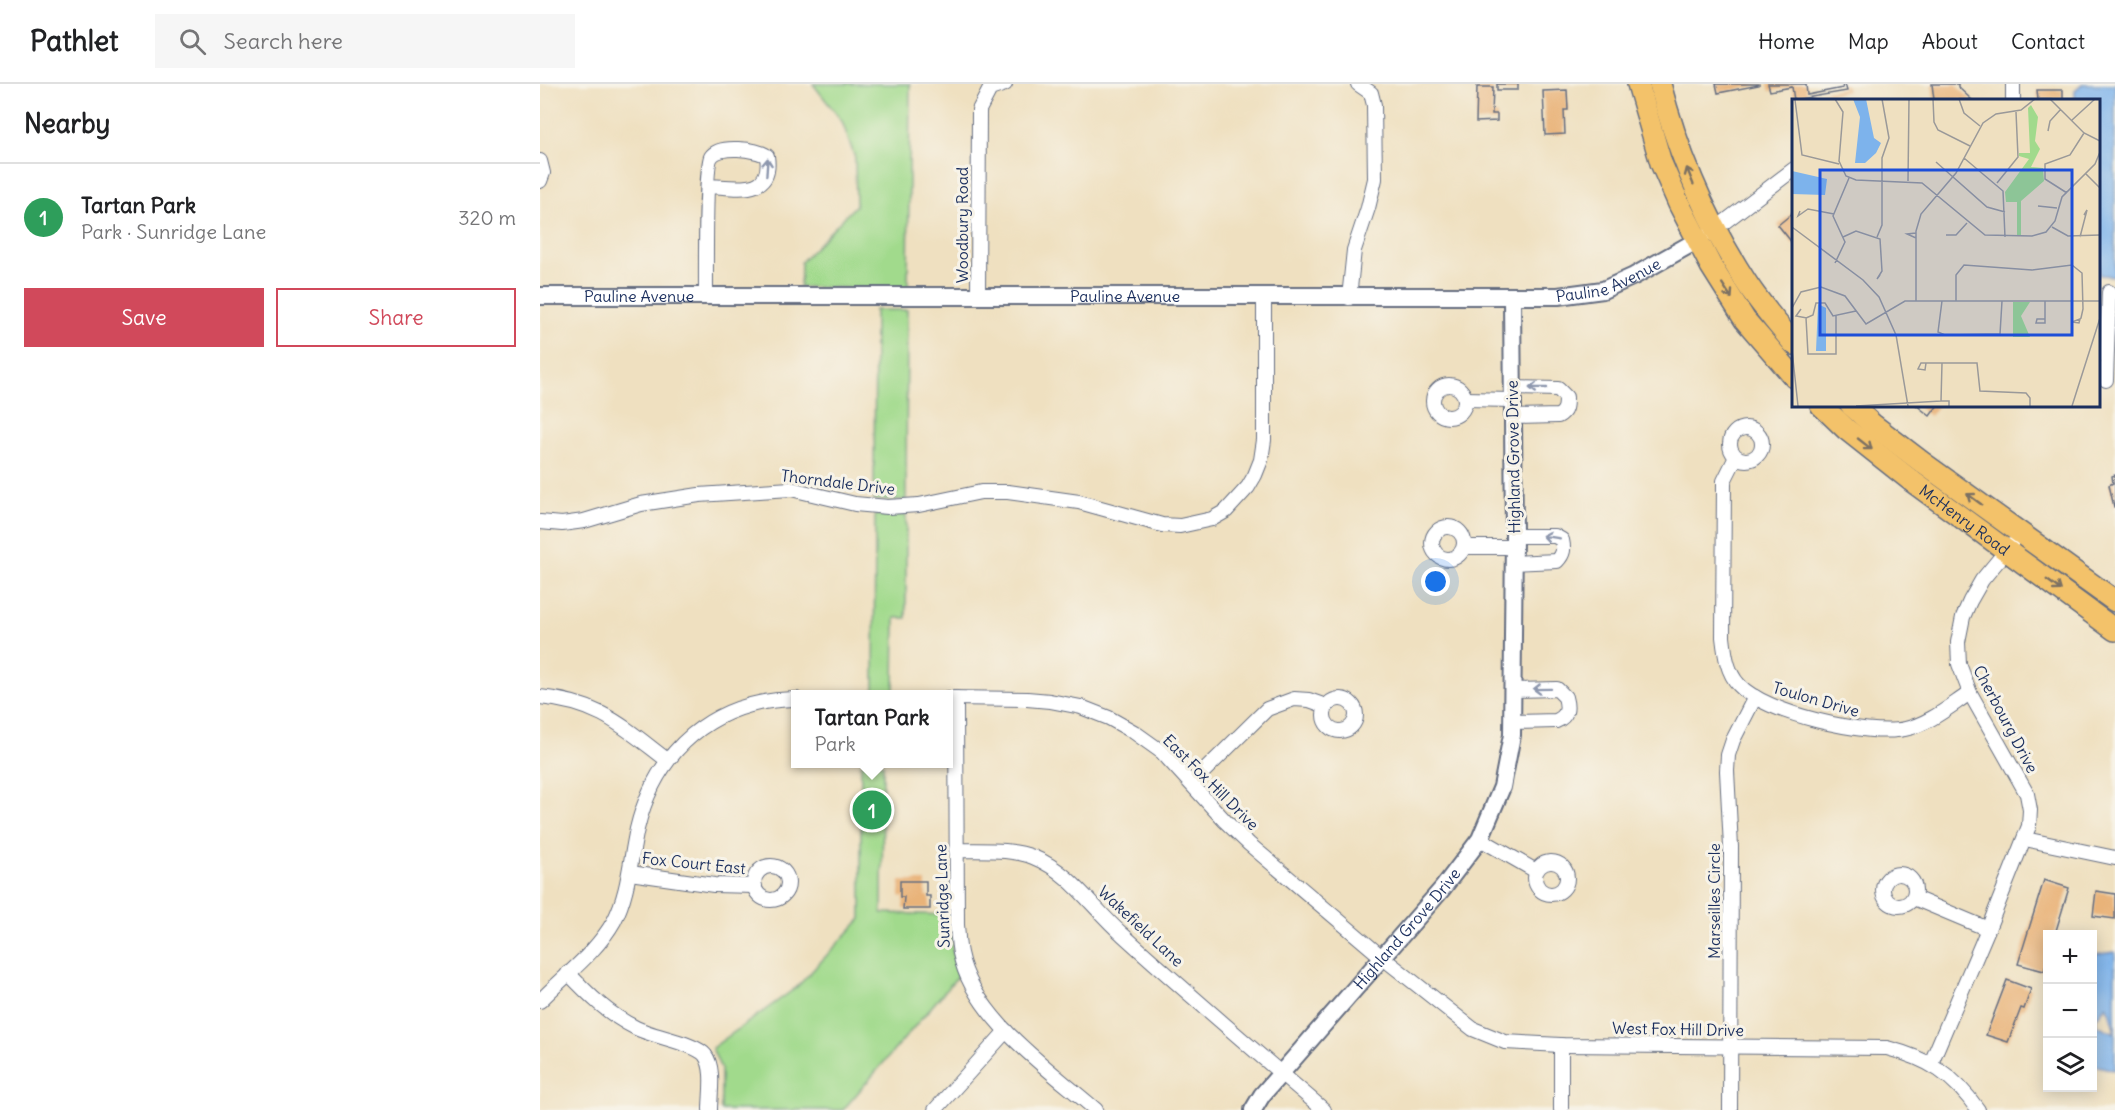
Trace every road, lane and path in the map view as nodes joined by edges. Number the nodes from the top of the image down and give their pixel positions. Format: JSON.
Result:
{"nodes":[{"id":1,"x":1005,"y":84,"type":"edge"},
{"id":2,"x":1358,"y":84,"type":"edge"},
{"id":3,"x":1638,"y":84,"type":"edge"},
{"id":4,"x":1660,"y":84,"type":"edge"},
{"id":5,"x":540,"y":161,"type":"edge"},
{"id":6,"x":1792,"y":171,"type":"edge"},
{"id":7,"x":540,"y":181,"type":"edge"},
{"id":8,"x":708,"y":186,"type":"junction"},
{"id":9,"x":1716,"y":228,"type":"junction"},
{"id":10,"x":1698,"y":240,"type":"junction"},
{"id":11,"x":2107,"y":291,"type":"edge"},
{"id":12,"x":540,"y":296,"type":"edge"},
{"id":13,"x":705,"y":296,"type":"junction"},
{"id":14,"x":978,"y":297,"type":"junction"},
{"id":15,"x":1512,"y":297,"type":"junction"},
{"id":16,"x":1264,"y":298,"type":"junction"},
{"id":17,"x":1349,"y":298,"type":"junction"},
{"id":18,"x":1792,"y":341,"type":"edge"},
{"id":19,"x":1792,"y":375,"type":"edge"},
{"id":20,"x":2107,"y":380,"type":"edge"},
{"id":21,"x":1465,"y":399,"type":"dead end"},
{"id":22,"x":1512,"y":402,"type":"junction"},
{"id":23,"x":1822,"y":406,"type":"edge"},
{"id":24,"x":1852,"y":406,"type":"edge"},
{"id":25,"x":1736,"y":457,"type":"dead end"},
{"id":26,"x":540,"y":522,"type":"edge"},
{"id":27,"x":2021,"y":533,"type":"junction"},
{"id":28,"x":1464,"y":547,"type":"dead end"},
{"id":29,"x":1514,"y":548,"type":"junction"},
{"id":30,"x":2007,"y":551,"type":"junction"},
{"id":31,"x":2115,"y":601,"type":"edge"},
{"id":32,"x":2115,"y":630,"type":"edge"},
{"id":33,"x":1512,"y":690,"type":"junction"},
{"id":34,"x":1970,"y":693,"type":"junction"},
{"id":35,"x":540,"y":697,"type":"edge"},
{"id":36,"x":953,"y":698,"type":"edge"},
{"id":37,"x":1755,"y":698,"type":"junction"},
{"id":38,"x":791,"y":699,"type":"edge"},
{"id":39,"x":1326,"y":706,"type":"dead end"},
{"id":40,"x":1512,"y":722,"type":"junction"},
{"id":41,"x":953,"y":728,"type":"edge"},
{"id":42,"x":667,"y":760,"type":"junction"},
{"id":43,"x":1192,"y":783,"type":"junction"},
{"id":44,"x":1480,"y":839,"type":"junction"},
{"id":45,"x":2025,"y":839,"type":"junction"},
{"id":46,"x":957,"y":850,"type":"junction"},
{"id":47,"x":2115,"y":858,"type":"edge"},
{"id":48,"x":1536,"y":871,"type":"dead end"},
{"id":49,"x":630,"y":873,"type":"junction"},
{"id":50,"x":755,"y":886,"type":"dead end"},
{"id":51,"x":1914,"y":898,"type":"dead end"},
{"id":52,"x":1988,"y":930,"type":"junction"},
{"id":53,"x":1383,"y":958,"type":"junction"},
{"id":54,"x":568,"y":973,"type":"junction"},
{"id":55,"x":540,"y":1001,"type":"edge"},
{"id":56,"x":1006,"y":1031,"type":"junction"},
{"id":57,"x":1561,"y":1045,"type":"junction"},
{"id":58,"x":1730,"y":1046,"type":"junction"},
{"id":59,"x":1931,"y":1063,"type":"junction"},
{"id":60,"x":1281,"y":1074,"type":"junction"},
{"id":61,"x":710,"y":1110,"type":"edge"},
{"id":62,"x":935,"y":1110,"type":"edge"},
{"id":63,"x":1096,"y":1110,"type":"edge"},
{"id":64,"x":1253,"y":1110,"type":"edge"},
{"id":65,"x":1324,"y":1110,"type":"edge"},
{"id":66,"x":1561,"y":1110,"type":"edge"},
{"id":67,"x":1730,"y":1110,"type":"edge"},
{"id":68,"x":1978,"y":1110,"type":"edge"}],
"edges":[{"from":1,"to":14,"type":"street","name":"Woodbury Road"},
{"from":2,"to":17,"type":"street"},
{"from":3,"to":10,"type":"main road"},
{"from":9,"to":4,"type":"main road","one_way":true},
{"from":5,"to":7,"type":"street"},
{"from":6,"to":9,"type":"street"},
{"from":8,"to":8,"type":"street","one_way":true},
{"from":8,"to":13,"type":"street"},
{"from":9,"to":10,"type":"street"},
{"from":9,"to":18,"type":"main road"},
{"from":10,"to":15,"type":"street","name":"Pauline Avenue"},
{"from":10,"to":19,"type":"main road","one_way":true},
{"from":11,"to":20,"type":"street"},
{"from":12,"to":13,"type":"street","name":"Pauline Avenue"},
{"from":13,"to":14,"type":"street","name":"Pauline Avenue"},
{"from":14,"to":16,"type":"street","name":"Pauline Avenue"},
{"from":15,"to":17,"type":"street","name":"Pauline Avenue"},
{"from":15,"to":22,"type":"street","name":"Highland Grove Drive"},
{"from":16,"to":17,"type":"street","name":"Pauline Avenue"},
{"from":16,"to":26,"type":"street","name":"Thorndale Drive"},
{"from":21,"to":22,"type":"street"},
{"from":22,"to":29,"type":"street","name":"Highland Grove Drive"},
{"from":23,"to":30,"type":"main road","name":"McHenry Road","one_way":true},
{"from":27,"to":24,"type":"main road","name":"McHenry Road","one_way":true},
{"from":25,"to":37,"type":"street","name":"Toulon Drive"},
{"from":27,"to":30,"type":"street","name":"Cherbourg Drive"},
{"from":27,"to":31,"type":"main road","name":"McHenry Road"},
{"from":28,"to":29,"type":"street"},
{"from":29,"to":33,"type":"street","name":"Highland Grove Drive"},
{"from":30,"to":32,"type":"main road","name":"McHenry Road","one_way":true},
{"from":30,"to":34,"type":"street","name":"Cherbourg Drive"},
{"from":33,"to":40,"type":"street","name":"Highland Grove Drive"},
{"from":40,"to":33,"type":"street","one_way":true},
{"from":34,"to":37,"type":"street","name":"Toulon Drive"},
{"from":34,"to":45,"type":"street","name":"Cherbourg Drive"},
{"from":35,"to":42,"type":"street"},
{"from":36,"to":43,"type":"street","name":"East Fox Hill Drive"},
{"from":37,"to":58,"type":"street","name":"Marseilles Circle"},
{"from":38,"to":42,"type":"street"},
{"from":39,"to":43,"type":"street"},
{"from":40,"to":44,"type":"street","name":"Highland Grove Drive"},
{"from":41,"to":46,"type":"street","name":"Sunridge Lane"},
{"from":42,"to":49,"type":"street"},
{"from":43,"to":53,"type":"street","name":"East Fox Hill Drive"},
{"from":44,"to":48,"type":"street"},
{"from":44,"to":53,"type":"street","name":"Highland Grove Drive"},
{"from":45,"to":47,"type":"street"},
{"from":45,"to":52,"type":"street","name":"Cherbourg Drive"},
{"from":46,"to":56,"type":"street","name":"Sunridge Lane"},
{"from":46,"to":60,"type":"street","name":"Wakefield Lane"},
{"from":49,"to":50,"type":"street","name":"Fox Court East"},
{"from":49,"to":54,"type":"street"},
{"from":51,"to":52,"type":"street"},
{"from":52,"to":59,"type":"street","name":"Cherbourg Drive"},
{"from":53,"to":57,"type":"street","name":"West Fox Hill Drive"},
{"from":53,"to":60,"type":"street","name":"Highland Grove Drive"},
{"from":54,"to":55,"type":"street"},
{"from":54,"to":61,"type":"street"},
{"from":56,"to":62,"type":"street"},
{"from":56,"to":63,"type":"street","name":"Sunridge Lane"},
{"from":57,"to":58,"type":"street","name":"West Fox Hill Drive"},
{"from":57,"to":66,"type":"street"},
{"from":58,"to":59,"type":"street","name":"West Fox Hill Drive"},
{"from":58,"to":67,"type":"street","name":"Marseilles Circle"},
{"from":59,"to":68,"type":"street","name":"West Fox Hill Drive"},
{"from":60,"to":64,"type":"street","name":"Highland Grove Drive"},
{"from":60,"to":65,"type":"street","name":"Wakefield Lane"}]}
